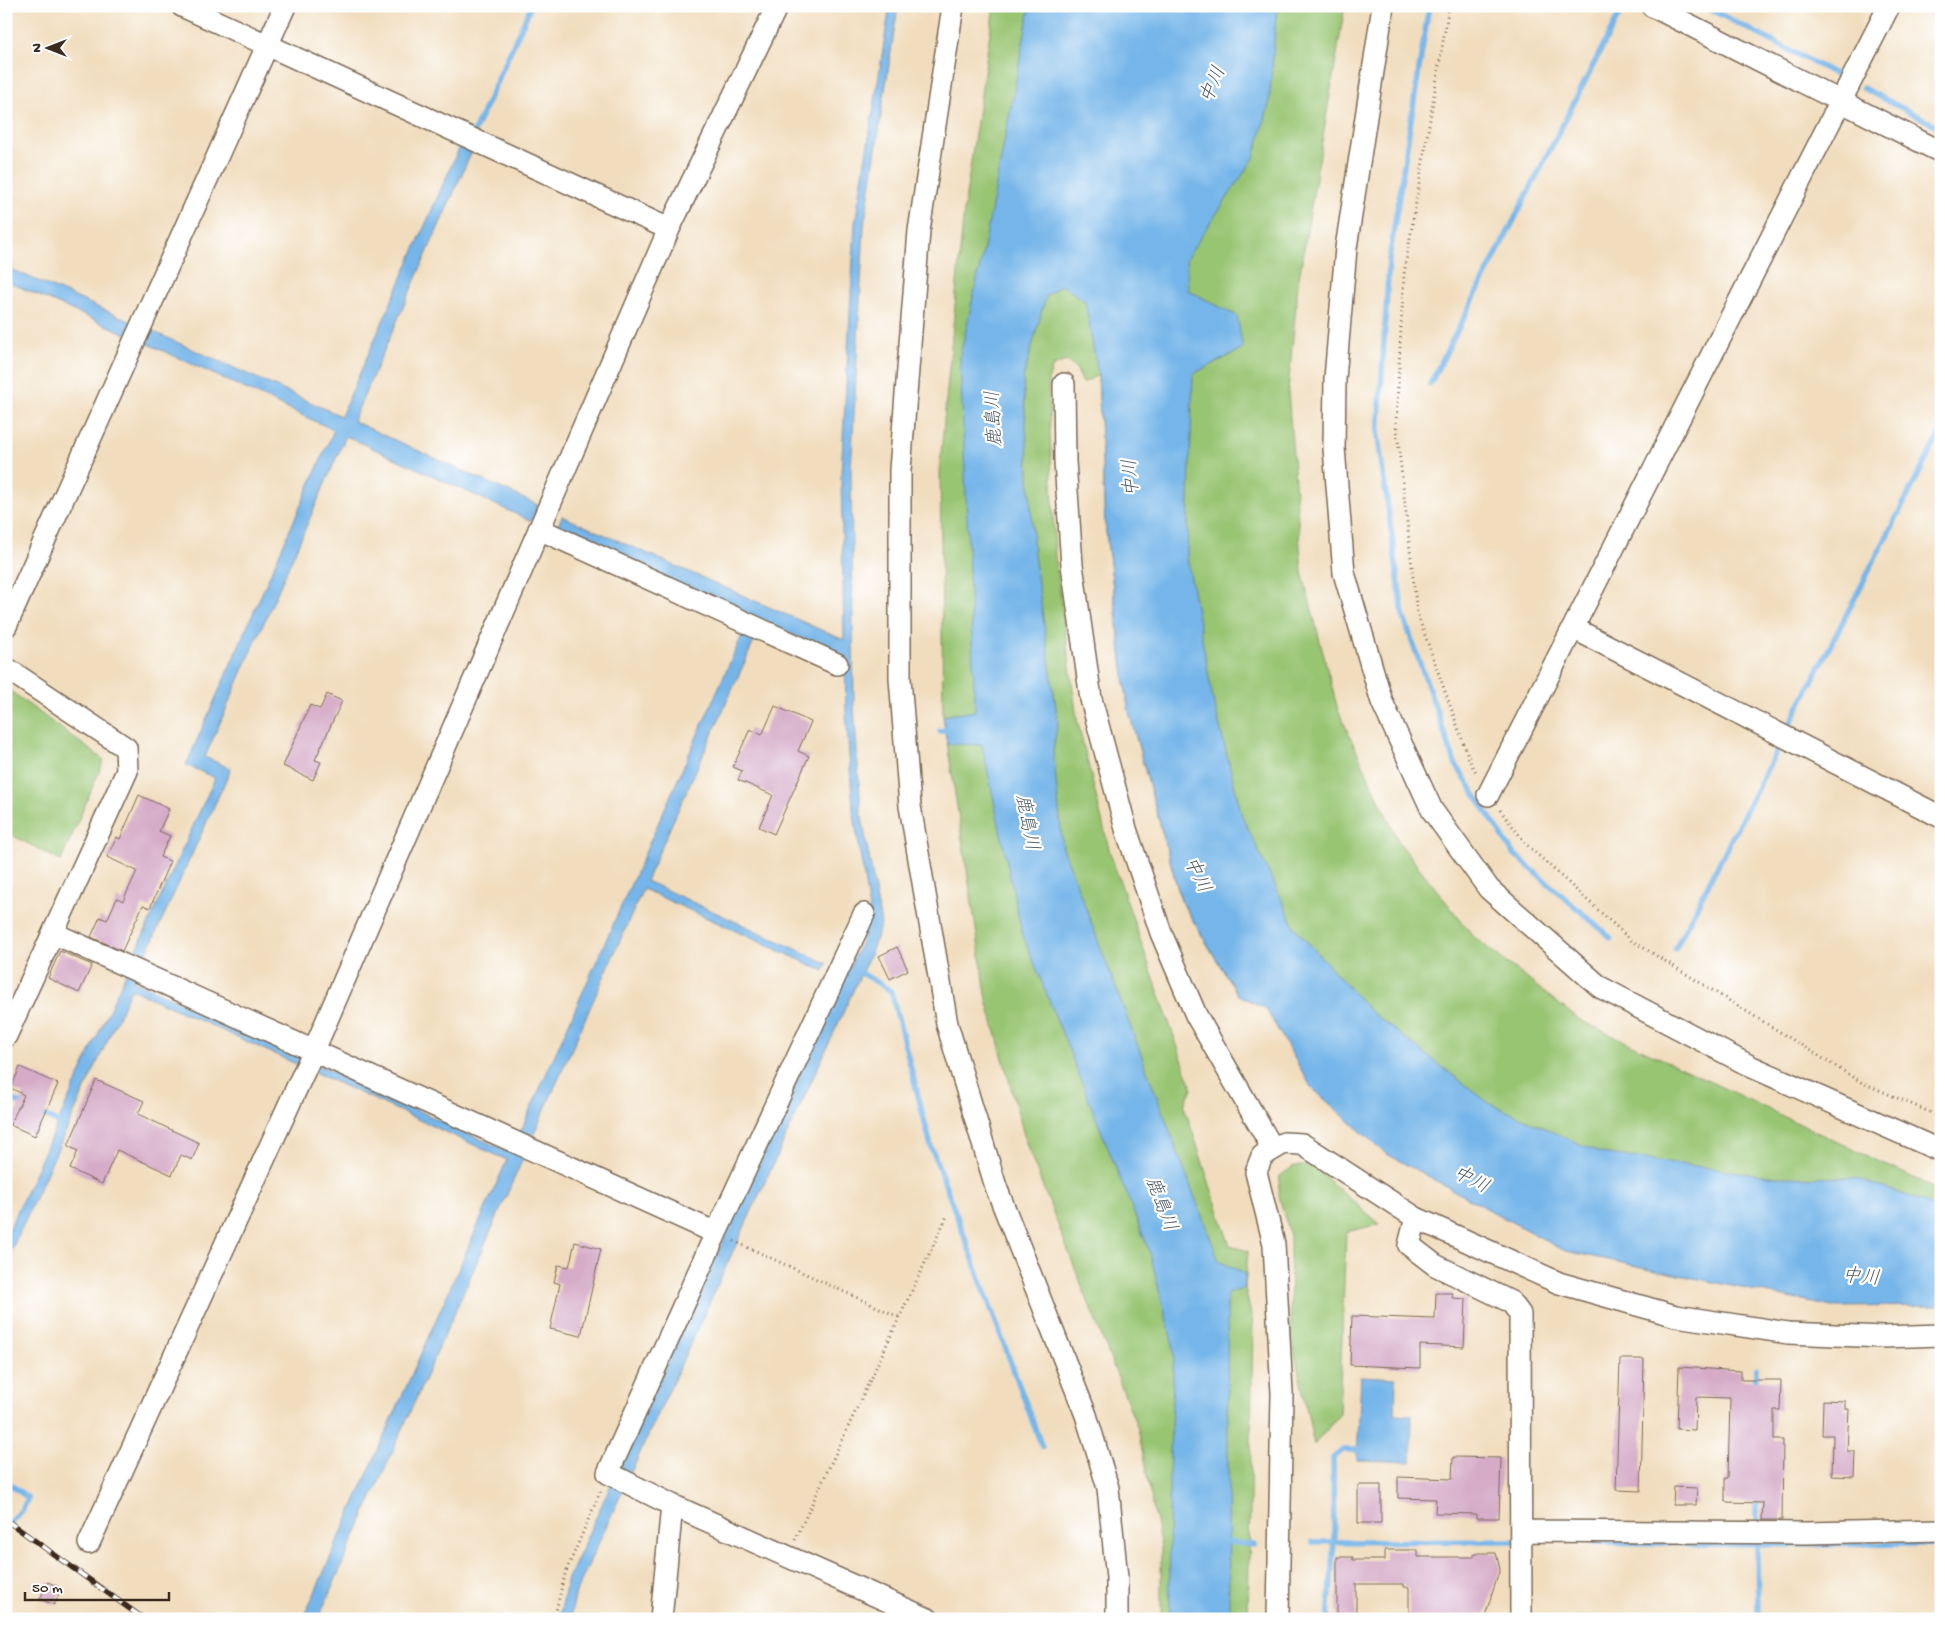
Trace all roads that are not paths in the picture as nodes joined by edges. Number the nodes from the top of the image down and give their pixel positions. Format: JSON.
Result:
{"nodes":[{"id":1,"x":182,"y":6,"type":"edge"},
{"id":2,"x":285,"y":6,"type":"edge"},
{"id":3,"x":777,"y":6,"type":"edge"},
{"id":4,"x":953,"y":6,"type":"edge"},
{"id":5,"x":1383,"y":6,"type":"edge"},
{"id":6,"x":1652,"y":6,"type":"edge"},
{"id":7,"x":1889,"y":6,"type":"edge"},
{"id":8,"x":268,"y":46,"type":"junction"},
{"id":9,"x":1841,"y":101,"type":"junction"},
{"id":10,"x":1941,"y":152,"type":"edge"},
{"id":11,"x":668,"y":229,"type":"junction"},
{"id":12,"x":1064,"y":384,"type":"dead end"},
{"id":13,"x":539,"y":529,"type":"junction"},
{"id":14,"x":6,"y":626,"type":"edge"},
{"id":15,"x":1573,"y":628,"type":"junction"},
{"id":16,"x":837,"y":664,"type":"dead end"},
{"id":17,"x":6,"y":668,"type":"edge"},
{"id":18,"x":1488,"y":795,"type":"road end"},
{"id":19,"x":1941,"y":817,"type":"edge"},
{"id":20,"x":864,"y":914,"type":"dead end"},
{"id":21,"x":53,"y":933,"type":"junction"},
{"id":22,"x":6,"y":1036,"type":"edge"},
{"id":23,"x":314,"y":1050,"type":"junction"},
{"id":24,"x":1273,"y":1149,"type":"junction"},
{"id":25,"x":1941,"y":1152,"type":"edge"},
{"id":26,"x":1416,"y":1218,"type":"junction"},
{"id":27,"x":716,"y":1232,"type":"junction"},
{"id":28,"x":1941,"y":1335,"type":"edge"},
{"id":29,"x":672,"y":1505,"type":"junction"},
{"id":30,"x":1521,"y":1530,"type":"junction"},
{"id":31,"x":1941,"y":1530,"type":"edge"},
{"id":32,"x":89,"y":1543,"type":"dead end"},
{"id":33,"x":661,"y":1619,"type":"edge"},
{"id":34,"x":928,"y":1619,"type":"edge"},
{"id":35,"x":1117,"y":1619,"type":"edge"},
{"id":36,"x":1278,"y":1619,"type":"edge"},
{"id":37,"x":1521,"y":1619,"type":"edge"}],
"edges":[{"from":1,"to":8,"type":"street"},
{"from":2,"to":8,"type":"street"},
{"from":3,"to":11,"type":"street"},
{"from":4,"to":35,"type":"street"},
{"from":5,"to":25,"type":"street"},
{"from":6,"to":9,"type":"street"},
{"from":7,"to":9,"type":"street"},
{"from":8,"to":11,"type":"street"},
{"from":8,"to":14,"type":"street"},
{"from":9,"to":10,"type":"street"},
{"from":9,"to":15,"type":"street"},
{"from":11,"to":13,"type":"street"},
{"from":12,"to":24,"type":"street"},
{"from":13,"to":16,"type":"street"},
{"from":13,"to":23,"type":"street"},
{"from":15,"to":18,"type":"street"},
{"from":15,"to":19,"type":"street"},
{"from":17,"to":21,"type":"street"},
{"from":20,"to":27,"type":"street"},
{"from":21,"to":22,"type":"street"},
{"from":21,"to":23,"type":"street"},
{"from":23,"to":27,"type":"street"},
{"from":23,"to":32,"type":"street"},
{"from":24,"to":26,"type":"street"},
{"from":24,"to":36,"type":"street"},
{"from":26,"to":28,"type":"street"},
{"from":26,"to":30,"type":"street"},
{"from":27,"to":29,"type":"street"},
{"from":29,"to":33,"type":"street"},
{"from":29,"to":34,"type":"street"},
{"from":30,"to":31,"type":"street"},
{"from":30,"to":37,"type":"street"}]}
